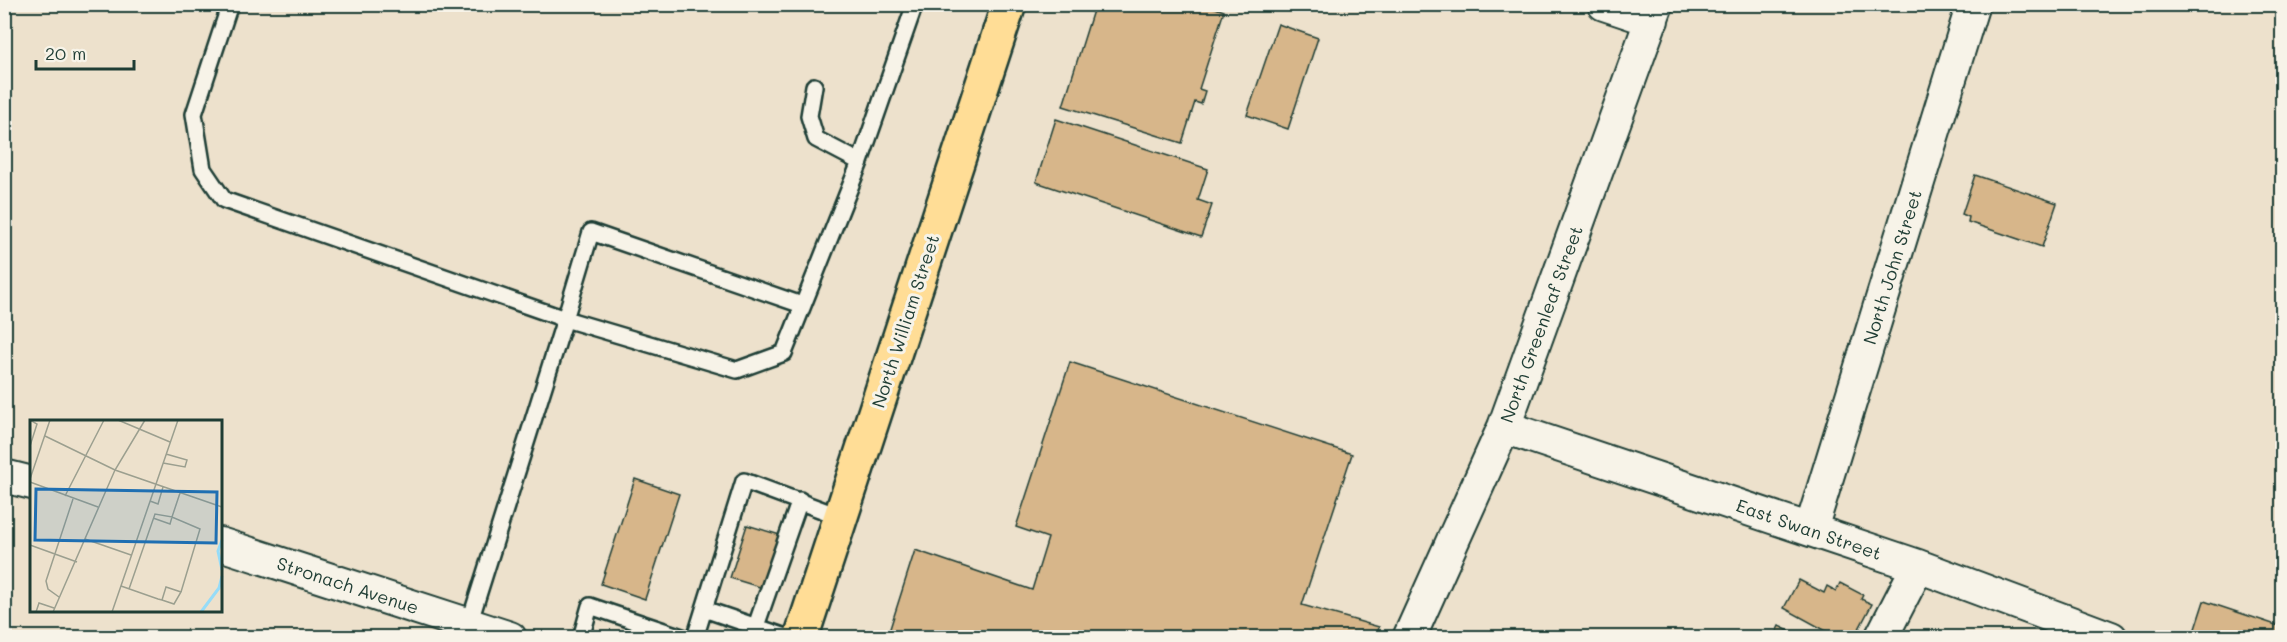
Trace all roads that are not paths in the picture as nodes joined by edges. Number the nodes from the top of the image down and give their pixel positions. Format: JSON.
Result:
{"nodes":[{"id":1,"x":230,"y":4,"type":"edge"},
{"id":2,"x":915,"y":4,"type":"edge"},
{"id":3,"x":1009,"y":4,"type":"edge"},
{"id":4,"x":1604,"y":4,"type":"edge"},
{"id":5,"x":1973,"y":4,"type":"edge"},
{"id":6,"x":1654,"y":12,"type":"edge"},
{"id":7,"x":814,"y":86,"type":"dead end"},
{"id":8,"x":860,"y":162,"type":"junction"},
{"id":9,"x":802,"y":305,"type":"junction"},
{"id":10,"x":565,"y":319,"type":"junction"},
{"id":11,"x":1504,"y":427,"type":"junction"},
{"id":12,"x":4,"y":476,"type":"edge"},
{"id":13,"x":30,"y":482,"type":"edge"},
{"id":14,"x":800,"y":500,"type":"junction"},
{"id":15,"x":841,"y":517,"type":"junction"},
{"id":16,"x":1811,"y":529,"type":"junction"},
{"id":17,"x":222,"y":545,"type":"edge"},
{"id":18,"x":1918,"y":566,"type":"junction"},
{"id":19,"x":704,"y":609,"type":"junction"},
{"id":20,"x":469,"y":624,"type":"junction"},
{"id":21,"x":756,"y":626,"type":"junction"},
{"id":22,"x":510,"y":638,"type":"edge"},
{"id":23,"x":582,"y":638,"type":"edge"},
{"id":24,"x":685,"y":638,"type":"edge"},
{"id":25,"x":695,"y":638,"type":"edge"},
{"id":26,"x":789,"y":638,"type":"edge"},
{"id":27,"x":801,"y":638,"type":"edge"},
{"id":28,"x":1408,"y":638,"type":"edge"},
{"id":29,"x":1881,"y":638,"type":"edge"},
{"id":30,"x":2111,"y":638,"type":"edge"}],
"edges":[{"from":1,"to":10,"type":"lane"},
{"from":2,"to":8,"type":"lane"},
{"from":3,"to":15,"type":"main road","name":"North William Street"},
{"from":4,"to":6,"type":"street"},
{"from":5,"to":16,"type":"street","name":"North John Street"},
{"from":6,"to":11,"type":"street","name":"North Greenleaf Street"},
{"from":7,"to":8,"type":"lane"},
{"from":8,"to":9,"type":"lane"},
{"from":9,"to":10,"type":"lane"},
{"from":9,"to":10,"type":"lane"},
{"from":10,"to":20,"type":"lane"},
{"from":11,"to":16,"type":"street","name":"East Swan Street"},
{"from":11,"to":28,"type":"street","name":"North Greenleaf Street"},
{"from":12,"to":13,"type":"street"},
{"from":14,"to":15,"type":"lane"},
{"from":14,"to":19,"type":"lane"},
{"from":14,"to":21,"type":"lane"},
{"from":15,"to":27,"type":"main road","name":"North William Street"},
{"from":16,"to":18,"type":"street","name":"East Swan Street"},
{"from":17,"to":20,"type":"street","name":"Stronach Avenue"},
{"from":18,"to":29,"type":"street"},
{"from":18,"to":30,"type":"street","name":"East Swan Street"},
{"from":19,"to":21,"type":"lane"},
{"from":19,"to":25,"type":"lane"},
{"from":20,"to":22,"type":"street","name":"Stronach Avenue"},
{"from":21,"to":26,"type":"lane"},
{"from":23,"to":24,"type":"lane"}]}
